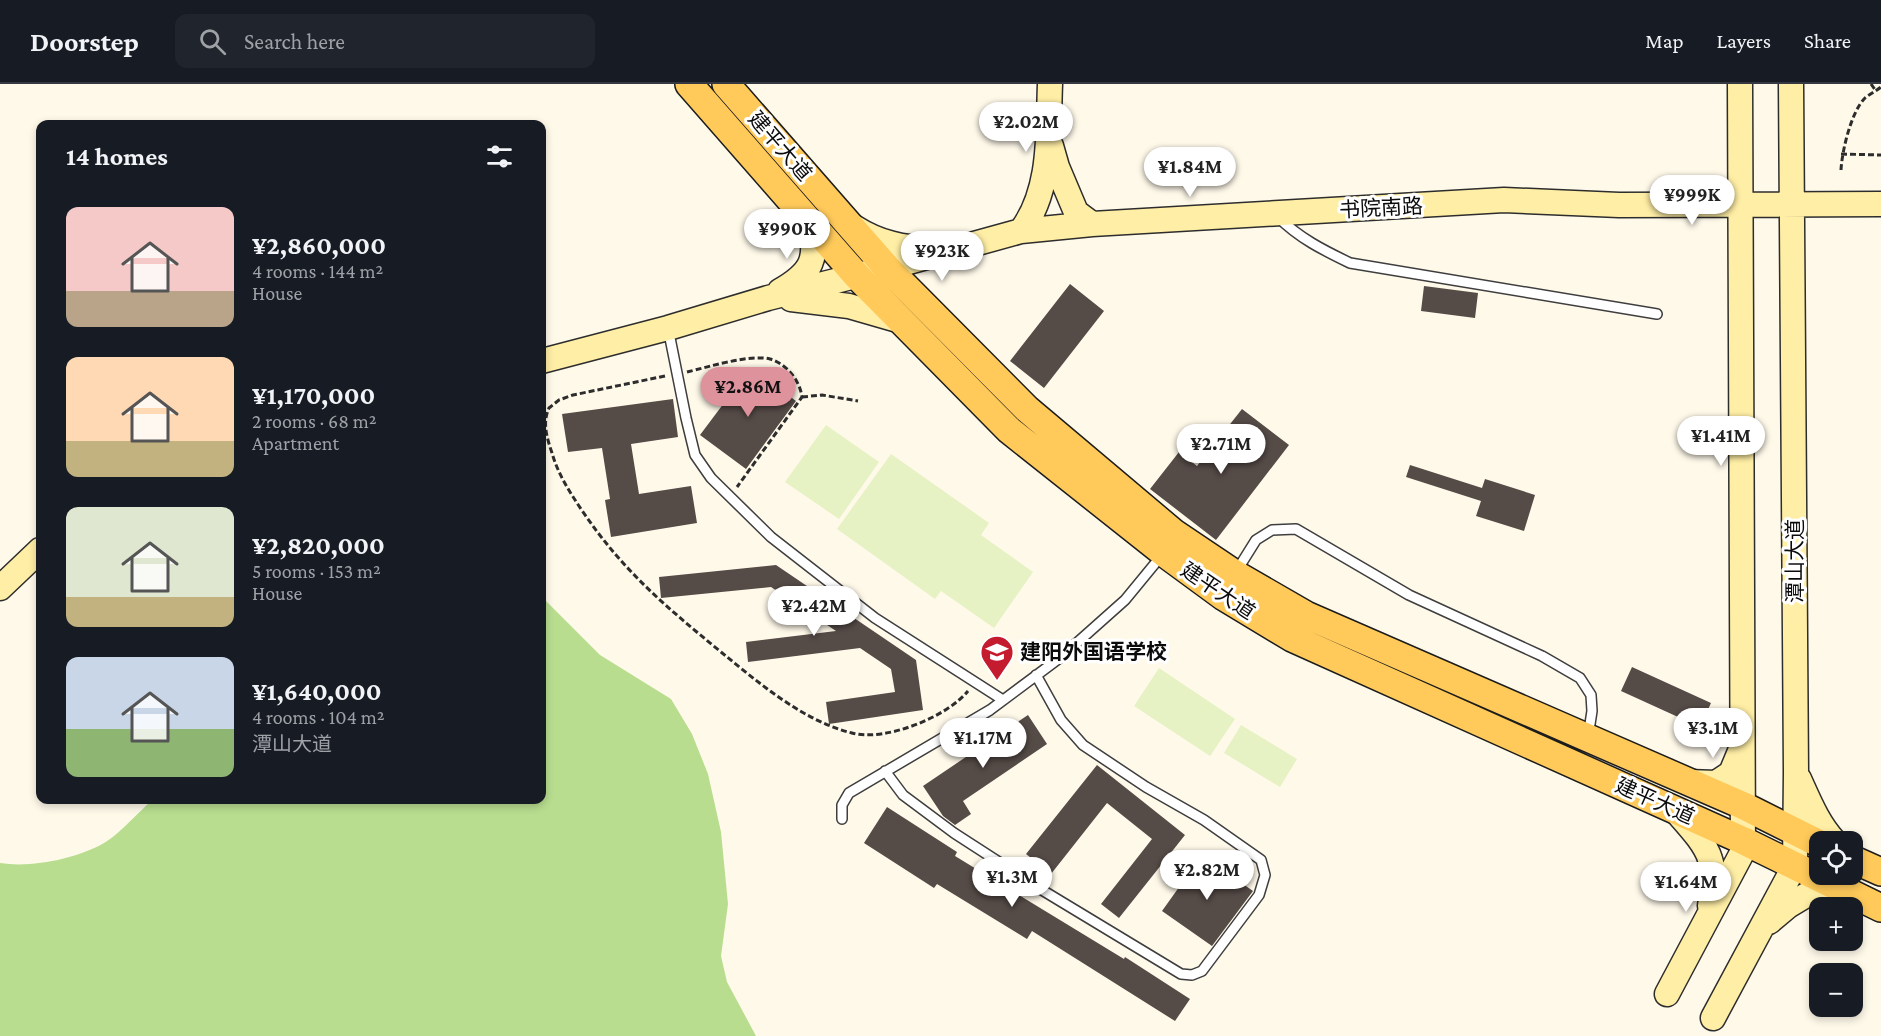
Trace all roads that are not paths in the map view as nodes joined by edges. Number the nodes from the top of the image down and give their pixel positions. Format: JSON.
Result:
{"nodes":[{"id":1,"x":689,"y":84,"type":"edge"},
{"id":2,"x":726,"y":84,"type":"edge"},
{"id":3,"x":1050,"y":84,"type":"edge"},
{"id":4,"x":1740,"y":84,"type":"edge"},
{"id":5,"x":1791,"y":84,"type":"edge"},
{"id":6,"x":1048,"y":135,"type":"junction"},
{"id":7,"x":1881,"y":189,"type":"edge"},
{"id":8,"x":1792,"y":197,"type":"junction"},
{"id":9,"x":1741,"y":198,"type":"junction"},
{"id":10,"x":1881,"y":204,"type":"edge"},
{"id":11,"x":1274,"y":214,"type":"junction"},
{"id":12,"x":810,"y":222,"type":"junction"},
{"id":13,"x":848,"y":224,"type":"junction"},
{"id":14,"x":1092,"y":224,"type":"junction"},
{"id":15,"x":1021,"y":231,"type":"junction"},
{"id":16,"x":952,"y":250,"type":"junction"},
{"id":17,"x":887,"y":268,"type":"junction"},
{"id":18,"x":857,"y":276,"type":"junction"},
{"id":19,"x":768,"y":298,"type":"junction"},
{"id":20,"x":933,"y":314,"type":"junction"},
{"id":21,"x":1656,"y":314,"type":"dead end"},
{"id":22,"x":901,"y":321,"type":"junction"},
{"id":23,"x":668,"y":327,"type":"junction"},
{"id":24,"x":546,"y":360,"type":"edge"},
{"id":25,"x":1164,"y":553,"type":"junction"},
{"id":26,"x":36,"y":554,"type":"edge"},
{"id":27,"x":1235,"y":574,"type":"junction"},
{"id":28,"x":0,"y":588,"type":"edge"},
{"id":29,"x":1036,"y":675,"type":"junction"},
{"id":30,"x":1004,"y":700,"type":"junction"},
{"id":31,"x":1584,"y":737,"type":"junction"},
{"id":32,"x":1743,"y":744,"type":"junction"},
{"id":33,"x":885,"y":771,"type":"junction"},
{"id":34,"x":1796,"y":773,"type":"junction"},
{"id":35,"x":1688,"y":782,"type":"junction"},
{"id":36,"x":1744,"y":806,"type":"junction"},
{"id":37,"x":1674,"y":809,"type":"junction"},
{"id":38,"x":842,"y":819,"type":"dead end"},
{"id":39,"x":1826,"y":831,"type":"edge"},
{"id":40,"x":1808,"y":839,"type":"edge"},
{"id":41,"x":1743,"y":841,"type":"junction"},
{"id":42,"x":1863,"y":864,"type":"edge"},
{"id":43,"x":1795,"y":865,"type":"junction"},
{"id":44,"x":1881,"y":872,"type":"edge"},
{"id":45,"x":1845,"y":890,"type":"junction"},
{"id":46,"x":1881,"y":908,"type":"edge"},
{"id":47,"x":1710,"y":913,"type":"junction"},
{"id":48,"x":1760,"y":930,"type":"junction"},
{"id":49,"x":1666,"y":994,"type":"dead end"},
{"id":50,"x":1713,"y":1018,"type":"dead end"}],
"edges":[{"from":1,"to":12,"type":"main road","name":"建平大道"},
{"from":2,"to":13,"type":"main road","name":"建平大道"},
{"from":3,"to":6,"type":"main road"},
{"from":4,"to":9,"type":"main road"},
{"from":5,"to":8,"type":"main road","name":"潭山大道"},
{"from":6,"to":14,"type":"main road"},
{"from":6,"to":15,"type":"main road"},
{"from":7,"to":8,"type":"main road"},
{"from":8,"to":9,"type":"main road","name":"书院南路"},
{"from":8,"to":10,"type":"main road"},
{"from":8,"to":34,"type":"main road","name":"潭山大道"},
{"from":9,"to":11,"type":"main road","name":"书院南路"},
{"from":9,"to":32,"type":"main road"},
{"from":11,"to":14,"type":"main road","name":"书院南路"},
{"from":11,"to":21,"type":"lane"},
{"from":12,"to":18,"type":"main road","name":"建平大道"},
{"from":12,"to":19,"type":"main road"},
{"from":13,"to":16,"type":"main road"},
{"from":13,"to":17,"type":"main road","name":"建平大道"},
{"from":14,"to":15,"type":"main road","name":"书院南路"},
{"from":15,"to":16,"type":"main road","name":"书院南路"},
{"from":16,"to":17,"type":"main road","name":"书院南路"},
{"from":16,"to":20,"type":"main road"},
{"from":17,"to":18,"type":"main road","name":"书院南路"},
{"from":17,"to":20,"type":"main road","name":"建平大道"},
{"from":18,"to":19,"type":"main road","name":"书院南路"},
{"from":18,"to":22,"type":"main road","name":"建平大道"},
{"from":19,"to":22,"type":"main road"},
{"from":19,"to":23,"type":"main road"},
{"from":20,"to":27,"type":"main road","name":"建平大道"},
{"from":22,"to":25,"type":"main road","name":"建平大道"},
{"from":23,"to":24,"type":"main road"},
{"from":23,"to":30,"type":"lane"},
{"from":25,"to":29,"type":"lane"},
{"from":25,"to":37,"type":"main road","name":"建平大道"},
{"from":26,"to":28,"type":"main road"},
{"from":27,"to":31,"type":"main road","name":"建平大道"},
{"from":27,"to":31,"type":"lane"},
{"from":29,"to":30,"type":"lane"},
{"from":29,"to":33,"type":"lane"},
{"from":30,"to":33,"type":"lane"},
{"from":31,"to":35,"type":"main road","name":"建平大道"},
{"from":32,"to":35,"type":"main road"},
{"from":32,"to":36,"type":"main road"},
{"from":33,"to":38,"type":"lane"},
{"from":34,"to":39,"type":"main road"},
{"from":34,"to":40,"type":"main road","name":"潭山大道"},
{"from":35,"to":36,"type":"main road","name":"建平大道"},
{"from":36,"to":40,"type":"main road","name":"建平大道"},
{"from":36,"to":41,"type":"main road"},
{"from":37,"to":41,"type":"main road","name":"建平大道"},
{"from":37,"to":47,"type":"main road"},
{"from":40,"to":43,"type":"main road","name":"潭山大道"},
{"from":41,"to":43,"type":"main road","name":"建平大道"},
{"from":41,"to":47,"type":"main road"},
{"from":42,"to":44,"type":"main road"},
{"from":43,"to":45,"type":"main road","name":"建平大道"},
{"from":43,"to":48,"type":"main road","name":"潭山大道"},
{"from":45,"to":46,"type":"main road","name":"建平大道"},
{"from":45,"to":48,"type":"main road"},
{"from":47,"to":49,"type":"main road"},
{"from":48,"to":50,"type":"main road","name":"潭山大道"}]}
